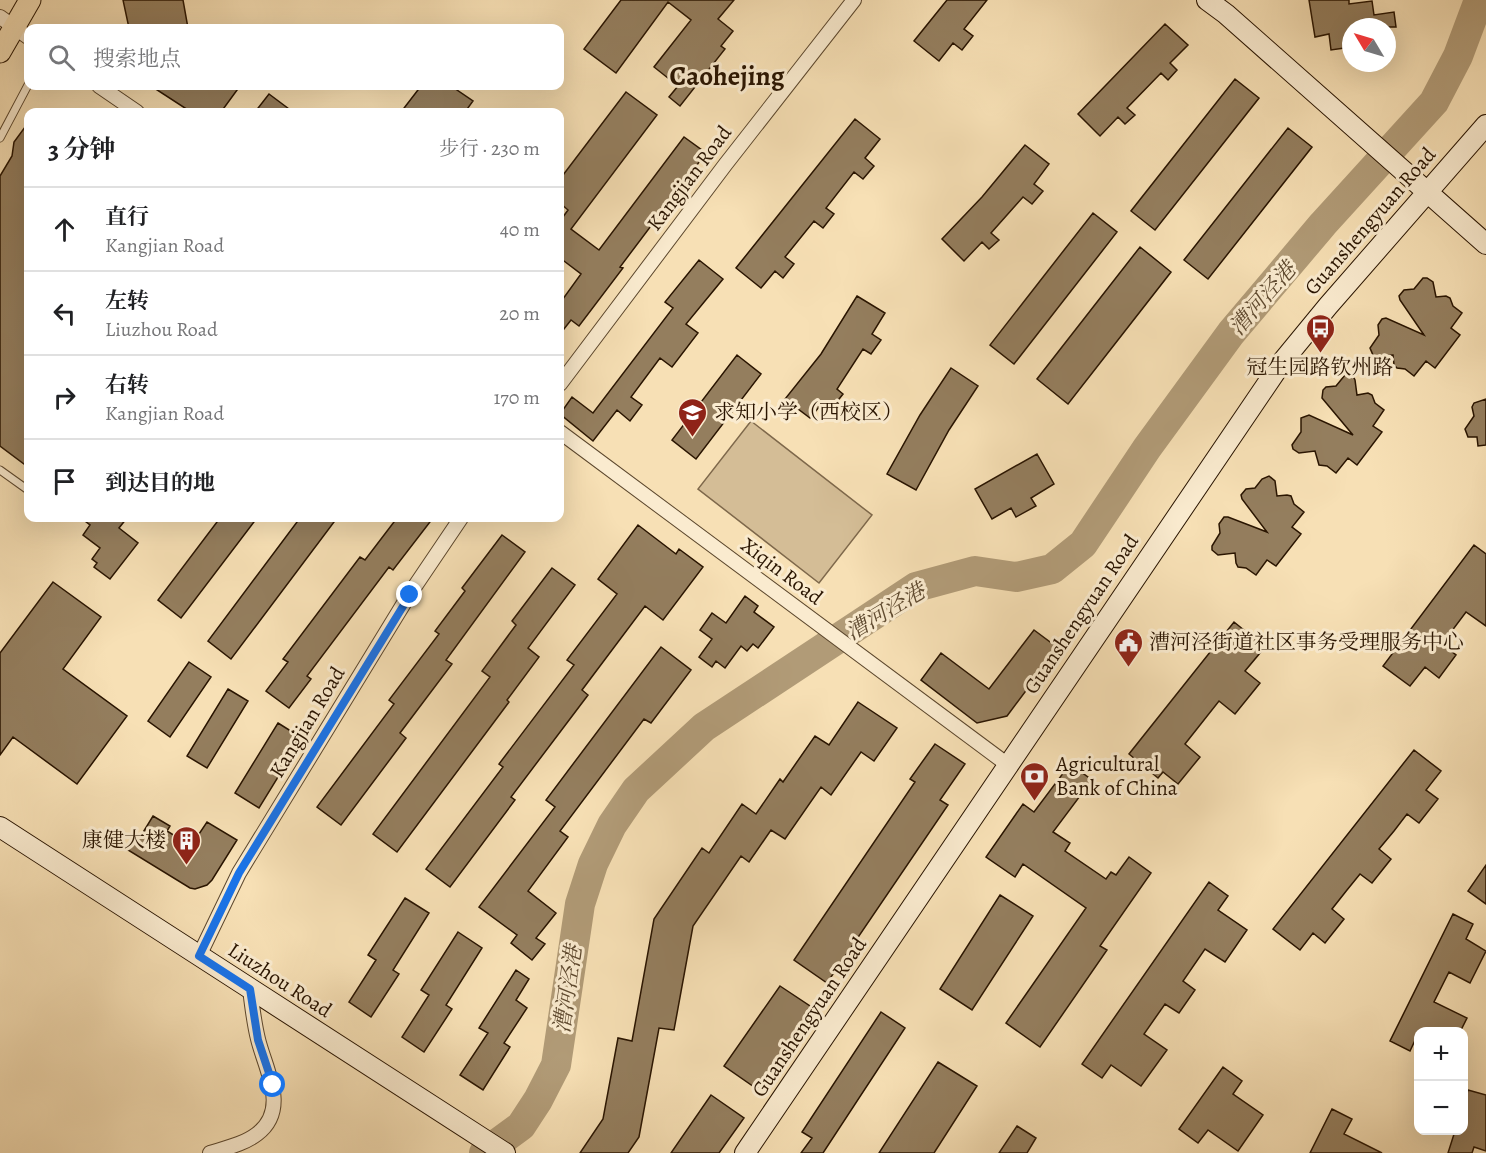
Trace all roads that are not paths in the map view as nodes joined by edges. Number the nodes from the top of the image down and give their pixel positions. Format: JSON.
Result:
{"nodes":[{"id":1,"x":30,"y":0,"type":"edge"},
{"id":2,"x":854,"y":0,"type":"edge"},
{"id":3,"x":1207,"y":0,"type":"edge"},
{"id":4,"x":14,"y":27,"type":"edge"},
{"id":5,"x":0,"y":52,"type":"edge"},
{"id":6,"x":25,"y":90,"type":"edge"},
{"id":7,"x":105,"y":90,"type":"edge"},
{"id":8,"x":130,"y":108,"type":"edge"},
{"id":9,"x":1486,"y":125,"type":"edge"},
{"id":10,"x":0,"y":138,"type":"edge"},
{"id":11,"x":1427,"y":192,"type":"junction"},
{"id":12,"x":1486,"y":244,"type":"edge"},
{"id":13,"x":564,"y":379,"type":"edge"},
{"id":14,"x":564,"y":435,"type":"edge"},
{"id":15,"x":0,"y":470,"type":"edge"},
{"id":16,"x":24,"y":487,"type":"edge"},
{"id":17,"x":458,"y":522,"type":"edge"},
{"id":18,"x":1008,"y":765,"type":"junction"},
{"id":19,"x":0,"y":827,"type":"edge"},
{"id":20,"x":199,"y":956,"type":"junction"},
{"id":21,"x":250,"y":989,"type":"junction"},
{"id":22,"x":210,"y":1153,"type":"edge"},
{"id":23,"x":505,"y":1153,"type":"edge"},
{"id":24,"x":745,"y":1153,"type":"edge"}],
"edges":[{"from":1,"to":4,"type":"main road"},
{"from":2,"to":13,"type":"street","name":"Kangjian Road"},
{"from":3,"to":11,"type":"street"},
{"from":4,"to":5,"type":"main road"},
{"from":6,"to":10,"type":"lane"},
{"from":7,"to":8,"type":"street"},
{"from":9,"to":11,"type":"street","name":"Guanshengyuan Road"},
{"from":11,"to":12,"type":"street"},
{"from":11,"to":18,"type":"street","name":"Guanshengyuan Road"},
{"from":14,"to":18,"type":"street","name":"Xiqin Road"},
{"from":15,"to":16,"type":"lane"},
{"from":17,"to":20,"type":"street","name":"Kangjian Road"},
{"from":18,"to":24,"type":"street","name":"Guanshengyuan Road"},
{"from":19,"to":20,"type":"street","name":"Liuzhou Road"},
{"from":20,"to":21,"type":"street","name":"Liuzhou Road"},
{"from":21,"to":22,"type":"street"},
{"from":21,"to":23,"type":"street","name":"Liuzhou Road"}]}
